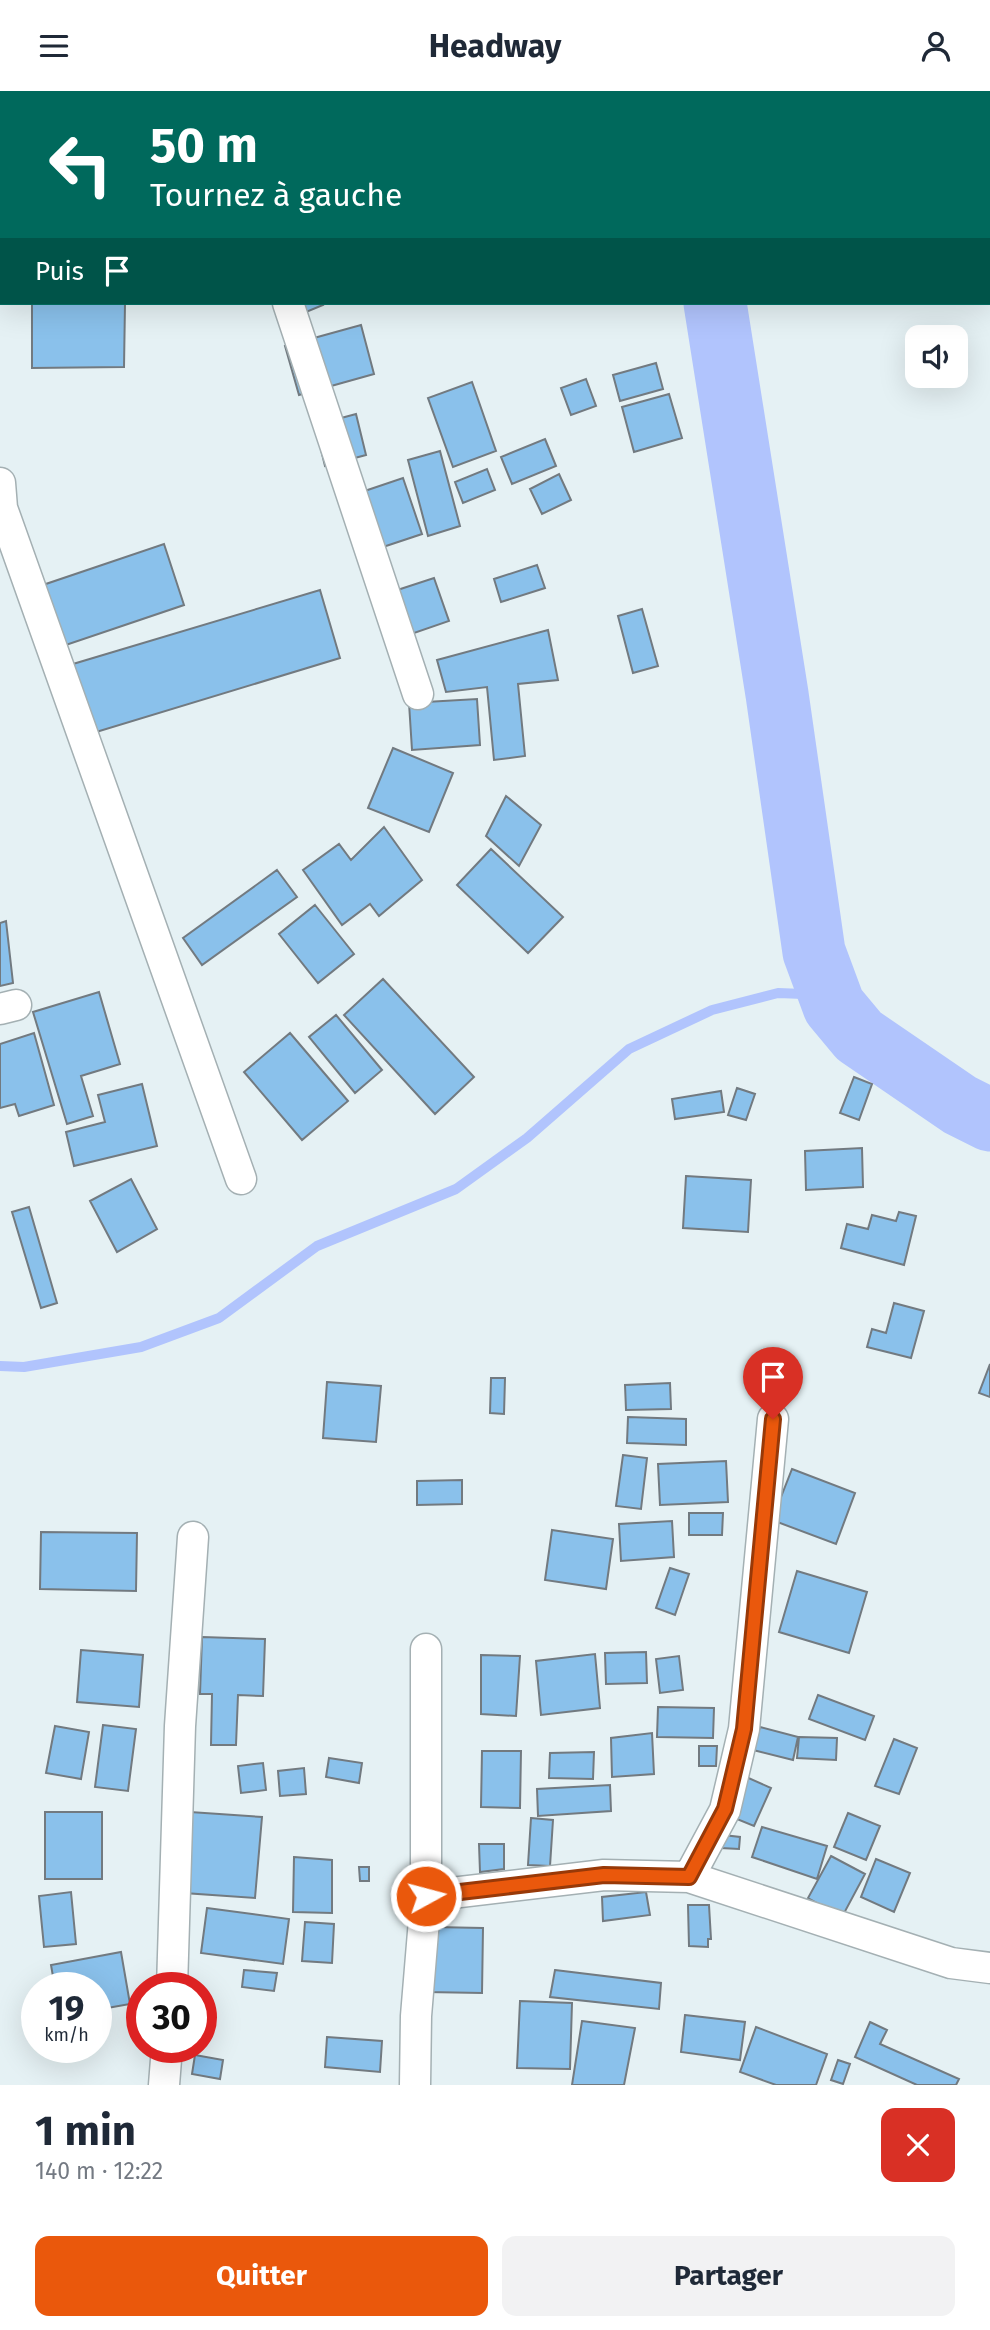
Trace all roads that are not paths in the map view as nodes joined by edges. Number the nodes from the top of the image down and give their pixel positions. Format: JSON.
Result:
{"nodes":[{"id":1,"x":289,"y":305,"type":"edge"},
{"id":2,"x":1,"y":500,"type":"edge"},
{"id":3,"x":418,"y":694,"type":"dead end"},
{"id":4,"x":241,"y":1179,"type":"dead end"},
{"id":5,"x":773,"y":1419,"type":"dead end"},
{"id":6,"x":193,"y":1537,"type":"dead end"},
{"id":7,"x":426,"y":1649,"type":"dead end"},
{"id":8,"x":689,"y":1877,"type":"junction"},
{"id":9,"x":426,"y":1896,"type":"junction"},
{"id":10,"x":990,"y":1968,"type":"edge"},
{"id":11,"x":172,"y":1972,"type":"edge"},
{"id":12,"x":166,"y":2063,"type":"edge"},
{"id":13,"x":164,"y":2085,"type":"edge"},
{"id":14,"x":415,"y":2085,"type":"edge"}],
"edges":[{"from":1,"to":3,"type":"street"},
{"from":2,"to":4,"type":"street"},
{"from":5,"to":8,"type":"street"},
{"from":6,"to":11,"type":"street"},
{"from":7,"to":9,"type":"street"},
{"from":8,"to":9,"type":"street"},
{"from":8,"to":10,"type":"street"},
{"from":9,"to":14,"type":"street"},
{"from":12,"to":13,"type":"street"}]}
